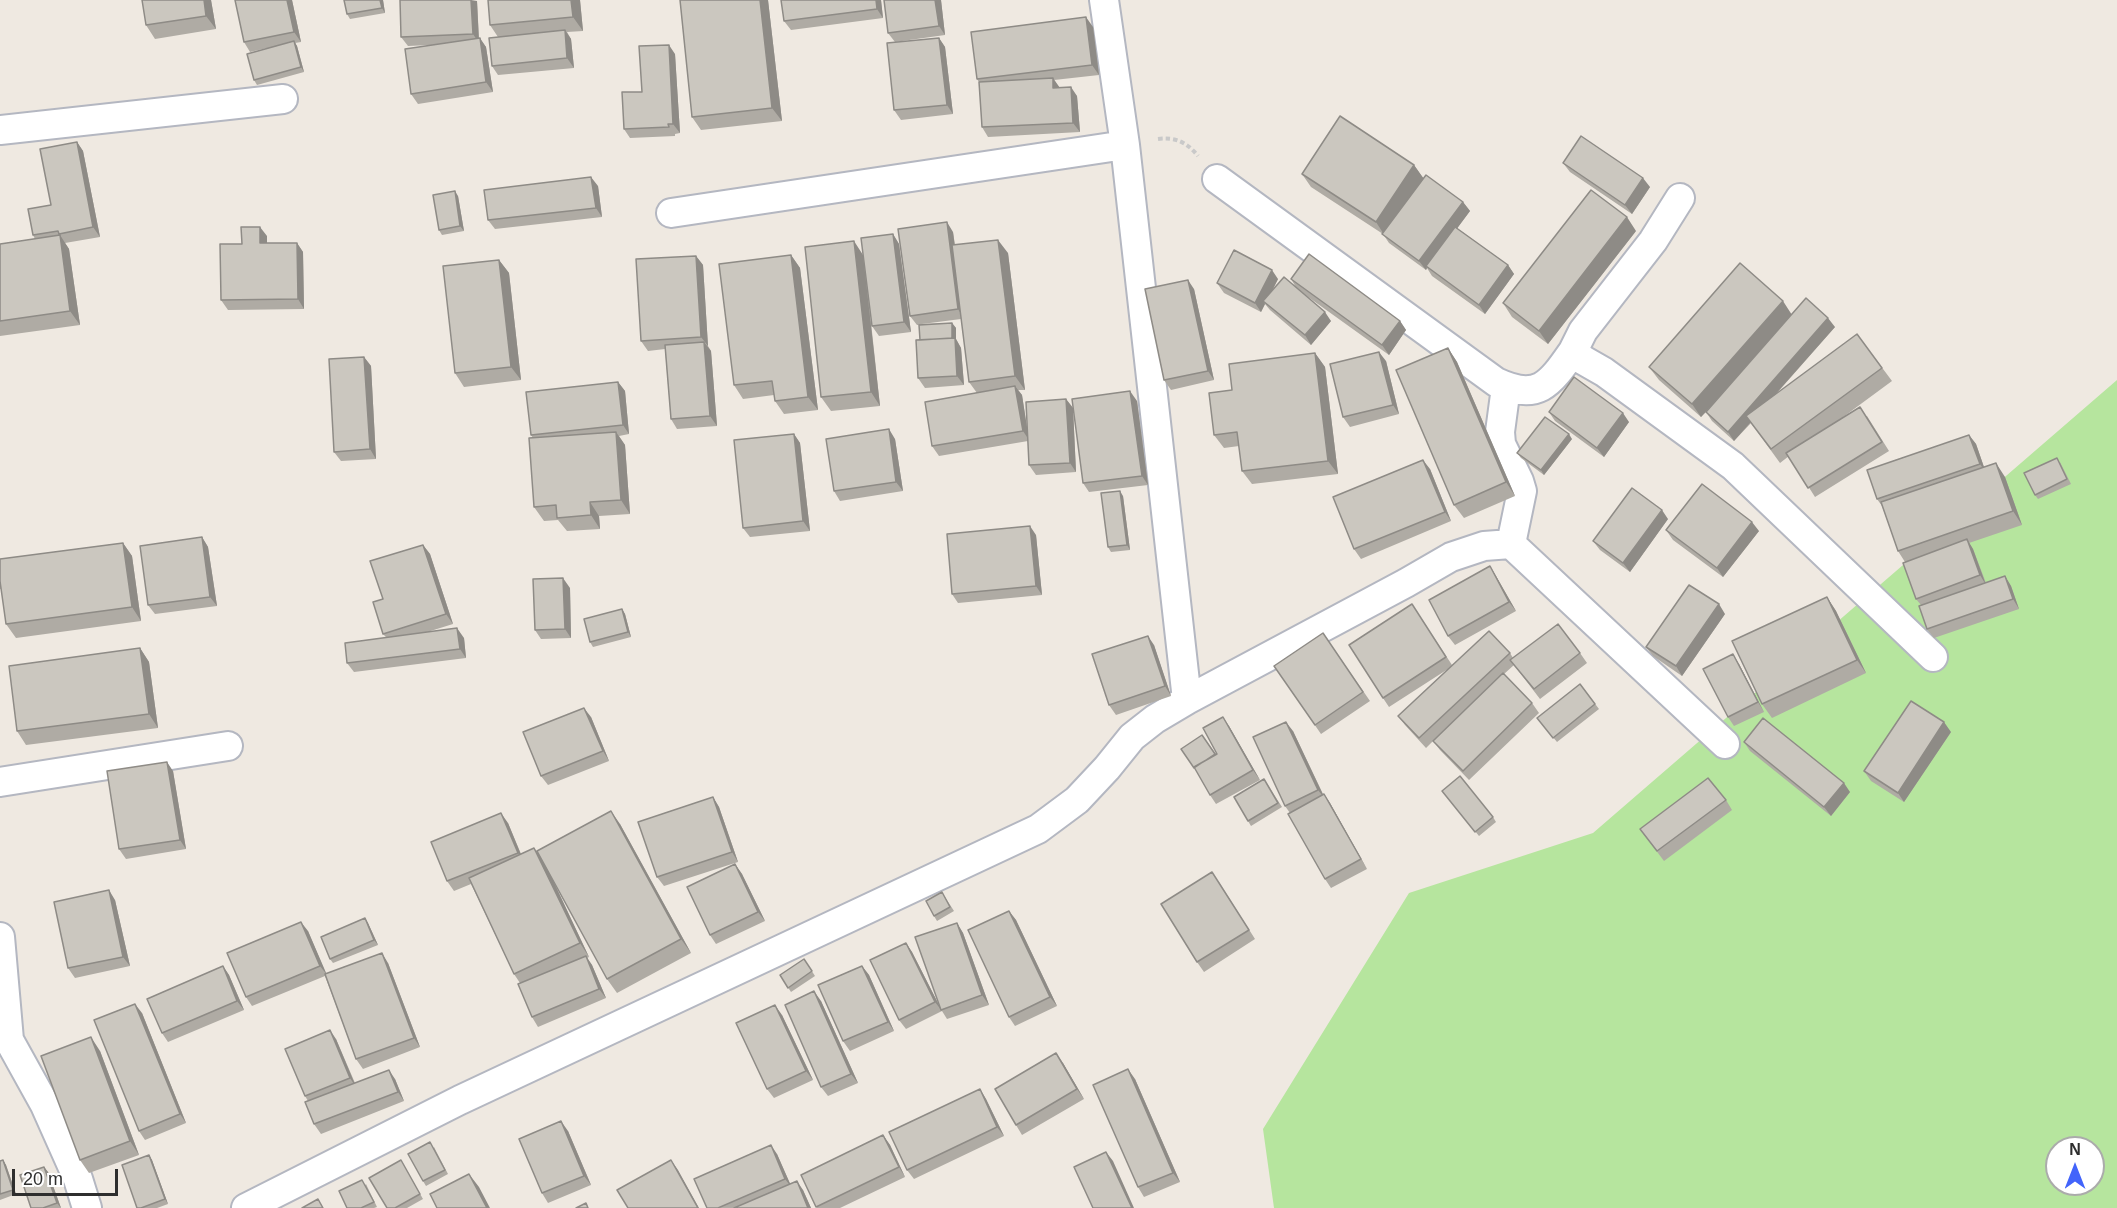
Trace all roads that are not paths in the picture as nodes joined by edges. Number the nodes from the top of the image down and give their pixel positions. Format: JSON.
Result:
{"nodes":[{"id":1,"x":1104,"y":0,"type":"edge"},
{"id":2,"x":283,"y":99,"type":"dead end"},
{"id":3,"x":0,"y":130,"type":"edge"},
{"id":4,"x":1125,"y":145,"type":"junction"},
{"id":5,"x":1217,"y":179,"type":"road end"},
{"id":6,"x":1680,"y":198,"type":"dead end"},
{"id":7,"x":671,"y":213,"type":"dead end"},
{"id":8,"x":1573,"y":351,"type":"junction"},
{"id":9,"x":1506,"y":387,"type":"junction"},
{"id":10,"x":1511,"y":544,"type":"junction"},
{"id":11,"x":1933,"y":657,"type":"dead end"},
{"id":12,"x":1187,"y":700,"type":"junction"},
{"id":13,"x":1725,"y":744,"type":"dead end"},
{"id":14,"x":228,"y":746,"type":"dead end"},
{"id":15,"x":0,"y":782,"type":"edge"},
{"id":16,"x":0,"y":937,"type":"edge"},
{"id":17,"x":87,"y":1208,"type":"edge"},
{"id":18,"x":246,"y":1208,"type":"edge"}],
"edges":[{"from":1,"to":4,"type":"street"},
{"from":2,"to":3,"type":"street"},
{"from":4,"to":7,"type":"street"},
{"from":4,"to":12,"type":"street"},
{"from":5,"to":9,"type":"street"},
{"from":6,"to":8,"type":"street"},
{"from":8,"to":9,"type":"street"},
{"from":8,"to":11,"type":"street"},
{"from":9,"to":10,"type":"street"},
{"from":10,"to":12,"type":"street"},
{"from":10,"to":13,"type":"street"},
{"from":12,"to":18,"type":"street"},
{"from":14,"to":15,"type":"street"},
{"from":16,"to":17,"type":"street"}]}
